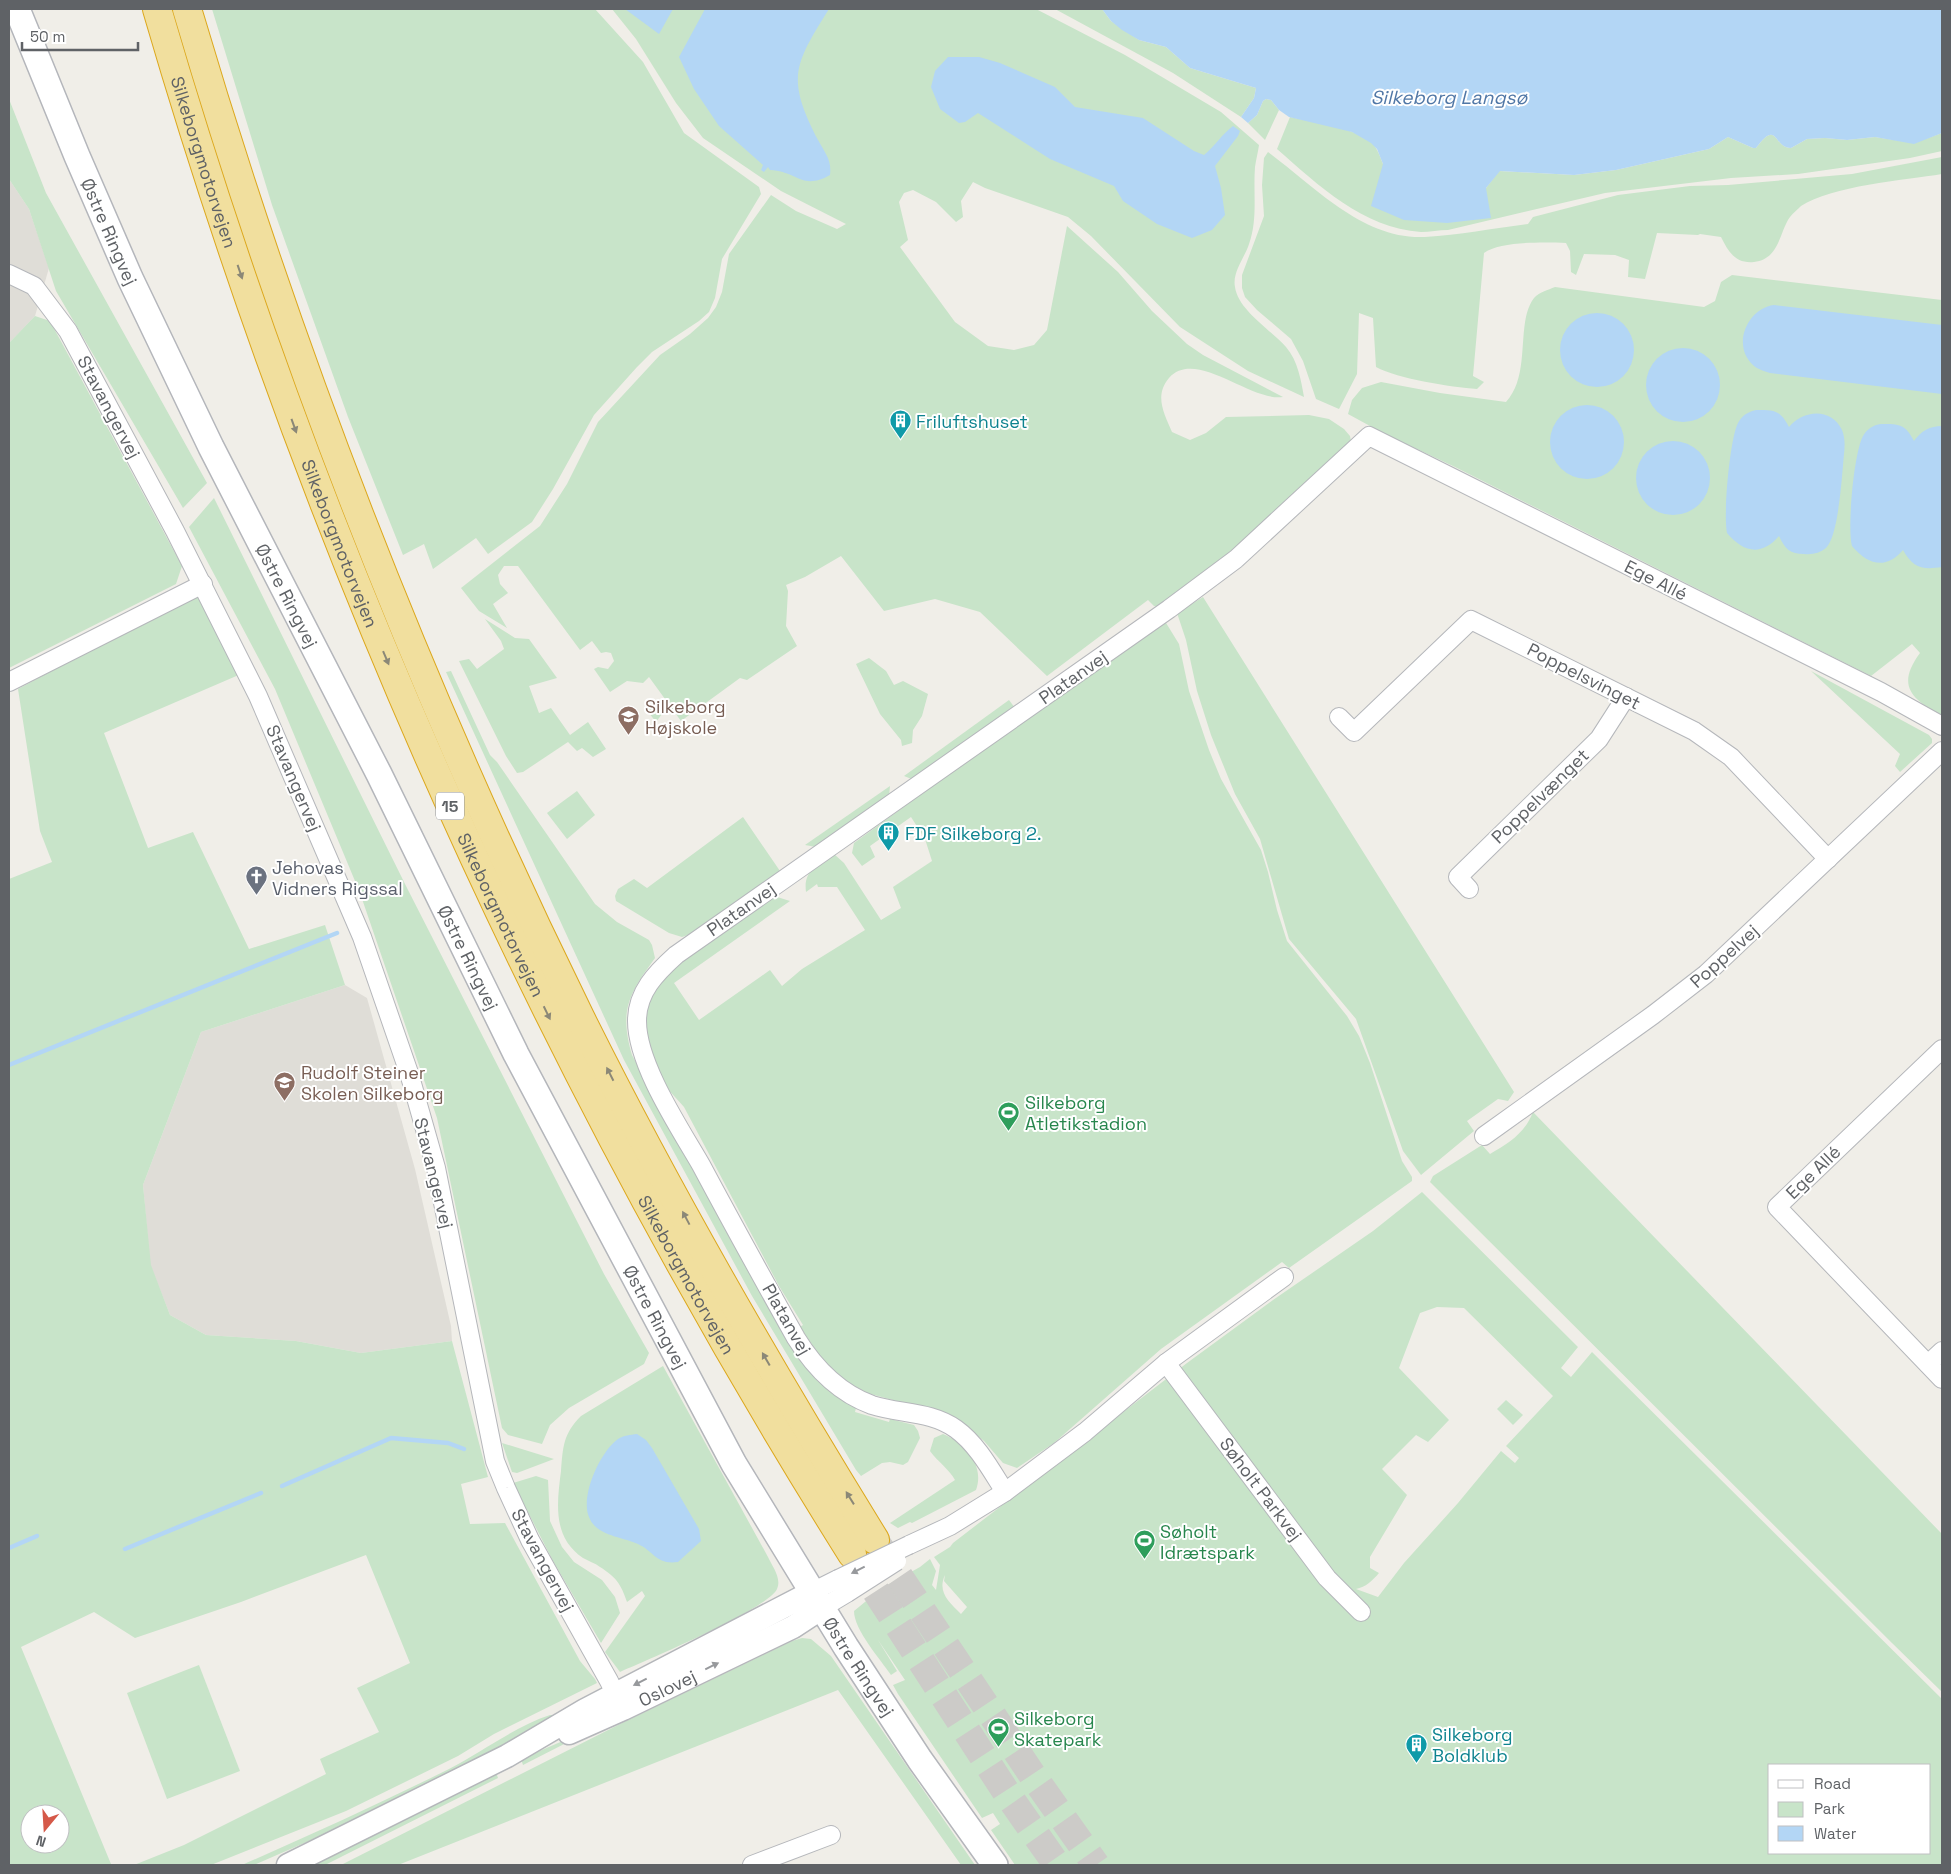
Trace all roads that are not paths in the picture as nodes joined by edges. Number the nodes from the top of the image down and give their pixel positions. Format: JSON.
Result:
{"nodes":[{"id":1,"x":17,"y":9,"type":"edge"},
{"id":2,"x":157,"y":9,"type":"edge"},
{"id":3,"x":186,"y":9,"type":"edge"},
{"id":4,"x":9,"y":274,"type":"edge"},
{"id":5,"x":1369,"y":436,"type":"joint"},
{"id":6,"x":203,"y":584,"type":"junction"},
{"id":7,"x":9,"y":682,"type":"edge"},
{"id":8,"x":1626,"y":697,"type":"junction"},
{"id":9,"x":1339,"y":717,"type":"dead end"},
{"id":10,"x":1942,"y":726,"type":"edge"},
{"id":11,"x":1942,"y":751,"type":"edge"},
{"id":12,"x":1828,"y":859,"type":"junction"},
{"id":13,"x":1469,"y":889,"type":"dead end"},
{"id":14,"x":1942,"y":1048,"type":"edge"},
{"id":15,"x":1484,"y":1136,"type":"dead end"},
{"id":16,"x":1284,"y":1277,"type":"dead end"},
{"id":17,"x":1942,"y":1351,"type":"edge"},
{"id":18,"x":1166,"y":1363,"type":"junction"},
{"id":19,"x":1928,"y":1364,"type":"junction"},
{"id":20,"x":1942,"y":1379,"type":"edge"},
{"id":21,"x":1005,"y":1492,"type":"junction"},
{"id":22,"x":875,"y":1540,"type":"tunnel mouth"},
{"id":23,"x":852,"y":1554,"type":"tunnel mouth"},
{"id":24,"x":817,"y":1600,"type":"junction"},
{"id":25,"x":1361,"y":1612,"type":"dead end"},
{"id":26,"x":619,"y":1702,"type":"junction"},
{"id":27,"x":831,"y":1835,"type":"dead end"},
{"id":28,"x":288,"y":1865,"type":"edge"},
{"id":29,"x":752,"y":1865,"type":"edge"},
{"id":30,"x":995,"y":1865,"type":"edge"}],
"edges":[{"from":1,"to":24,"type":"main road","name":"Østre Ringvej"},
{"from":2,"to":23,"type":"highway","name":"Silkeborgmotorvejen","number":"15","one_way":true},
{"from":22,"to":3,"type":"highway","name":"Silkeborgmotorvejen","number":"15","one_way":true},
{"from":4,"to":6,"type":"street","name":"Stavangervej"},
{"from":5,"to":10,"type":"street","name":"Ege Allé"},
{"from":5,"to":21,"type":"street","name":"Platanvej"},
{"from":6,"to":7,"type":"street"},
{"from":6,"to":26,"type":"street","name":"Stavangervej"},
{"from":8,"to":9,"type":"street","name":"Poppelsvinget"},
{"from":8,"to":12,"type":"street","name":"Poppelsvinget"},
{"from":8,"to":13,"type":"street","name":"Poppelvænget"},
{"from":11,"to":12,"type":"street","name":"Poppelvej"},
{"from":12,"to":15,"type":"street","name":"Poppelvej"},
{"from":14,"to":19,"type":"street","name":"Ege Allé"},
{"from":16,"to":18,"type":"street"},
{"from":17,"to":19,"type":"street"},
{"from":18,"to":21,"type":"street"},
{"from":18,"to":25,"type":"street","name":"Søholt Parkvej"},
{"from":19,"to":20,"type":"street","name":"Ege Allé"},
{"from":21,"to":24,"type":"street","bridge":true},
{"from":24,"to":26,"type":"street","name":"Oslovej"},
{"from":24,"to":30,"type":"main road","name":"Østre Ringvej"},
{"from":26,"to":28,"type":"street","name":"Oslovej"},
{"from":27,"to":29,"type":"street"}]}
